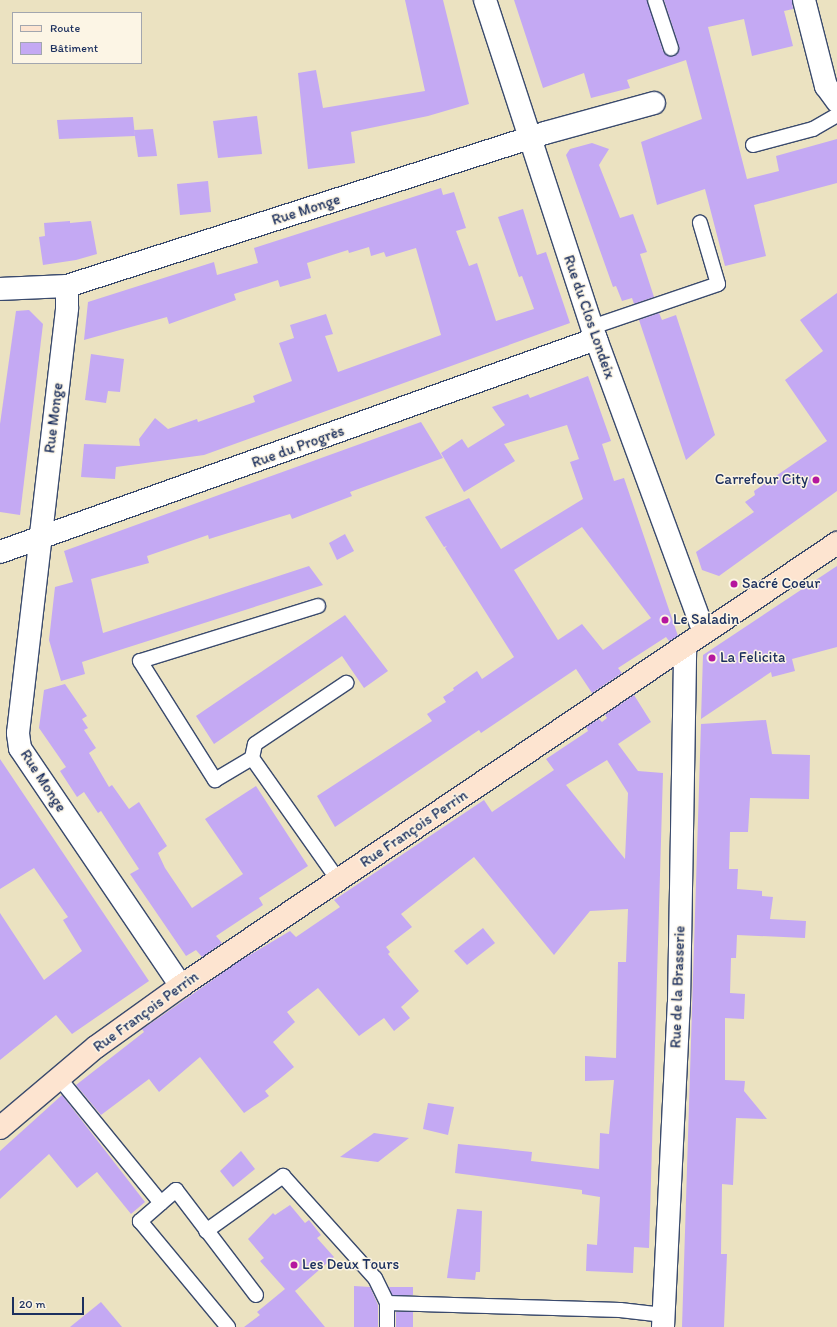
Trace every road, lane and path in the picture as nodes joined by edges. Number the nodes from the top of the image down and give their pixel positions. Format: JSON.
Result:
{"nodes":[{"id":1,"x":485,"y":0,"type":"edge"},
{"id":2,"x":655,"y":0,"type":"edge"},
{"id":3,"x":804,"y":0,"type":"edge"},
{"id":4,"x":671,"y":48,"type":"dead end"},
{"id":5,"x":837,"y":101,"type":"edge"},
{"id":6,"x":654,"y":103,"type":"dead end"},
{"id":7,"x":837,"y":115,"type":"edge"},
{"id":8,"x":530,"y":138,"type":"junction"},
{"id":9,"x":753,"y":145,"type":"dead end"},
{"id":10,"x":700,"y":223,"type":"dead end"},
{"id":11,"x":67,"y":286,"type":"junction"},
{"id":12,"x":0,"y":290,"type":"edge"},
{"id":13,"x":594,"y":333,"type":"junction"},
{"id":14,"x":40,"y":540,"type":"junction"},
{"id":15,"x":837,"y":543,"type":"edge"},
{"id":16,"x":0,"y":552,"type":"edge"},
{"id":17,"x":318,"y":606,"type":"dead end"},
{"id":18,"x":704,"y":632,"type":"junction"},
{"id":19,"x":685,"y":646,"type":"junction"},
{"id":20,"x":346,"y":683,"type":"dead end"},
{"id":21,"x":252,"y":758,"type":"junction"},
{"id":22,"x":338,"y":880,"type":"junction"},
{"id":23,"x":181,"y":986,"type":"junction"},
{"id":24,"x":59,"y":1078,"type":"junction"},
{"id":25,"x":0,"y":1128,"type":"edge"},
{"id":26,"x":162,"y":1204,"type":"junction"},
{"id":27,"x":206,"y":1231,"type":"junction"},
{"id":28,"x":256,"y":1295,"type":"dead end"},
{"id":29,"x":387,"y":1303,"type":"junction"},
{"id":30,"x":664,"y":1321,"type":"edge"},
{"id":31,"x":228,"y":1327,"type":"edge"},
{"id":32,"x":387,"y":1327,"type":"edge"}],
"edges":[{"from":1,"to":8,"type":"street","name":"Rue du Clos Londeix"},
{"from":2,"to":4,"type":"lane"},
{"from":3,"to":5,"type":"street"},
{"from":6,"to":8,"type":"street","name":"Rue Monge"},
{"from":7,"to":9,"type":"lane"},
{"from":8,"to":11,"type":"street","name":"Rue Monge"},
{"from":8,"to":13,"type":"street","name":"Rue du Clos Londeix"},
{"from":10,"to":13,"type":"lane"},
{"from":11,"to":12,"type":"street"},
{"from":11,"to":14,"type":"street","name":"Rue Monge"},
{"from":13,"to":14,"type":"street","name":"Rue du Progrès"},
{"from":13,"to":18,"type":"street","name":"Rue du Clos Londeix"},
{"from":14,"to":16,"type":"street","name":"Rue du Progrès"},
{"from":14,"to":23,"type":"street","name":"Rue Monge"},
{"from":15,"to":18,"type":"main road","name":"Rue François Perrin"},
{"from":17,"to":21,"type":"lane"},
{"from":18,"to":19,"type":"main road","name":"Rue François Perrin"},
{"from":19,"to":22,"type":"main road","name":"Rue François Perrin"},
{"from":19,"to":30,"type":"street","name":"Rue de la Brasserie"},
{"from":20,"to":21,"type":"lane"},
{"from":21,"to":22,"type":"lane"},
{"from":22,"to":23,"type":"main road","name":"Rue François Perrin"},
{"from":23,"to":24,"type":"main road","name":"Rue François Perrin"},
{"from":24,"to":25,"type":"main road","name":"Rue François Perrin"},
{"from":24,"to":26,"type":"lane"},
{"from":26,"to":27,"type":"lane"},
{"from":26,"to":31,"type":"lane"},
{"from":27,"to":28,"type":"lane"},
{"from":27,"to":29,"type":"lane"},
{"from":29,"to":30,"type":"lane"},
{"from":29,"to":32,"type":"lane"}]}
